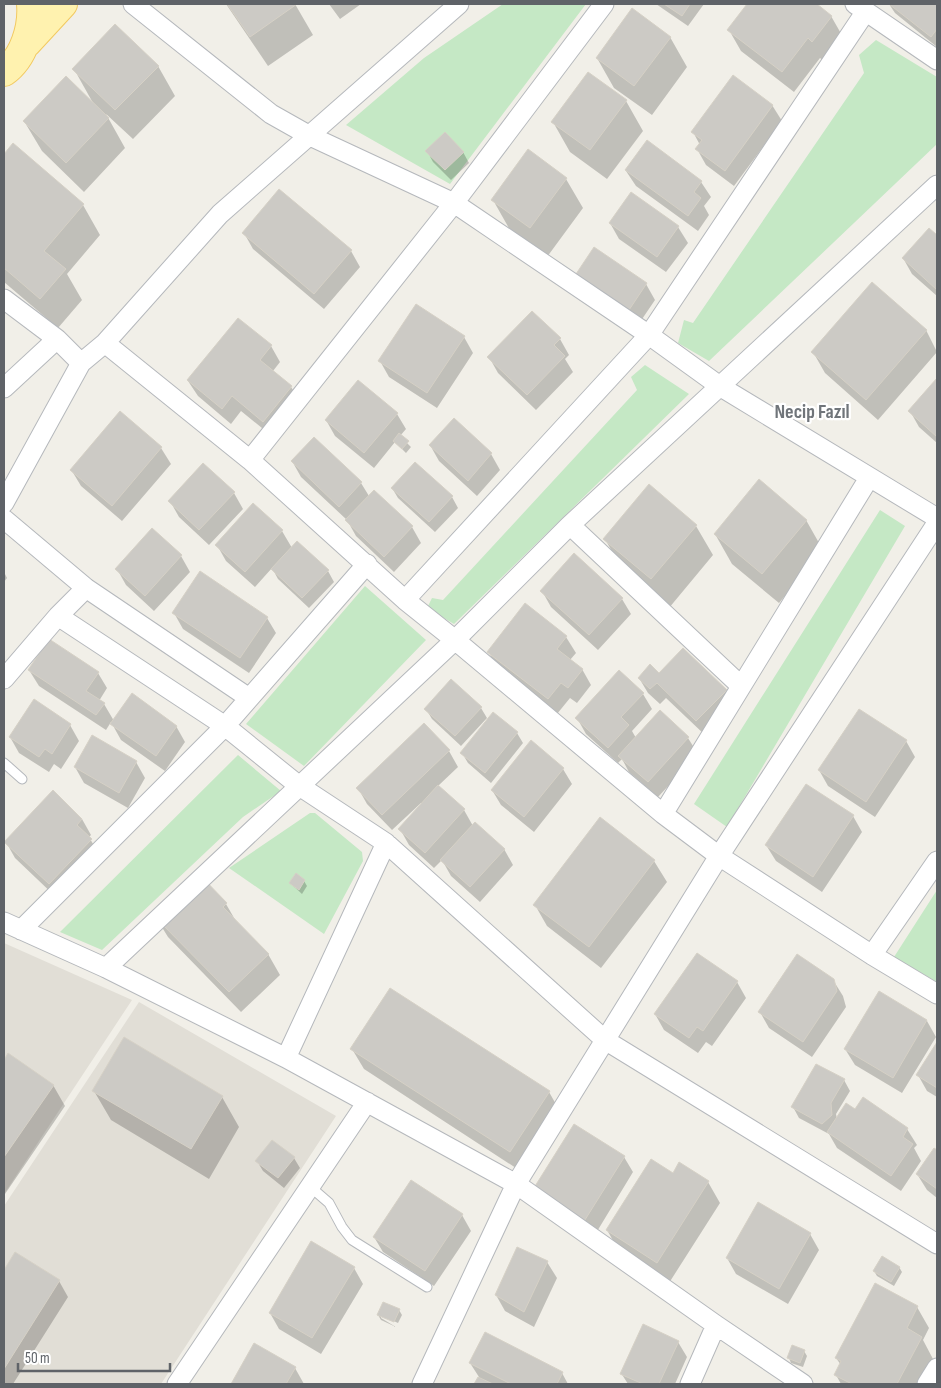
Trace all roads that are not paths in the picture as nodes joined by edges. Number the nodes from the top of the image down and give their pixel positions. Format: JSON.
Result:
{"nodes":[{"id":1,"x":31,"y":4,"type":"edge"},
{"id":2,"x":63,"y":4,"type":"edge"},
{"id":3,"x":133,"y":4,"type":"edge"},
{"id":4,"x":459,"y":4,"type":"edge"},
{"id":5,"x":604,"y":4,"type":"edge"},
{"id":6,"x":861,"y":8,"type":"edge"},
{"id":7,"x":24,"y":46,"type":"junction"},
{"id":8,"x":937,"y":60,"type":"edge"},
{"id":9,"x":4,"y":72,"type":"edge"},
{"id":10,"x":310,"y":136,"type":"junction"},
{"id":11,"x":937,"y":185,"type":"edge"},
{"id":12,"x":454,"y":203,"type":"junction"},
{"id":13,"x":4,"y":299,"type":"edge"},
{"id":14,"x":649,"y":335,"type":"junction"},
{"id":15,"x":57,"y":339,"type":"junction"},
{"id":16,"x":105,"y":344,"type":"junction"},
{"id":17,"x":81,"y":363,"type":"junction"},
{"id":18,"x":720,"y":387,"type":"junction"},
{"id":19,"x":4,"y":388,"type":"edge"},
{"id":20,"x":250,"y":460,"type":"junction"},
{"id":21,"x":869,"y":478,"type":"junction"},
{"id":22,"x":4,"y":503,"type":"edge"},
{"id":23,"x":937,"y":518,"type":"edge"},
{"id":24,"x":4,"y":519,"type":"edge"},
{"id":25,"x":937,"y":524,"type":"edge"},
{"id":26,"x":570,"y":525,"type":"junction"},
{"id":27,"x":367,"y":564,"type":"junction"},
{"id":28,"x":86,"y":588,"type":"junction"},
{"id":29,"x":405,"y":600,"type":"junction"},
{"id":30,"x":58,"y":616,"type":"junction"},
{"id":31,"x":455,"y":640,"type":"junction"},
{"id":32,"x":4,"y":679,"type":"edge"},
{"id":33,"x":741,"y":686,"type":"junction"},
{"id":34,"x":249,"y":698,"type":"junction"},
{"id":35,"x":225,"y":726,"type":"junction"},
{"id":36,"x":4,"y":763,"type":"edge"},
{"id":37,"x":22,"y":779,"type":"dead end"},
{"id":38,"x":298,"y":785,"type":"junction"},
{"id":39,"x":662,"y":814,"type":"junction"},
{"id":40,"x":386,"y":843,"type":"junction"},
{"id":41,"x":719,"y":856,"type":"junction"},
{"id":42,"x":937,"y":861,"type":"edge"},
{"id":43,"x":4,"y":922,"type":"edge"},
{"id":44,"x":21,"y":930,"type":"junction"},
{"id":45,"x":872,"y":956,"type":"junction"},
{"id":46,"x":106,"y":968,"type":"junction"},
{"id":47,"x":937,"y":994,"type":"edge"},
{"id":48,"x":605,"y":1040,"type":"junction"},
{"id":49,"x":286,"y":1058,"type":"junction"},
{"id":50,"x":367,"y":1102,"type":"junction"},
{"id":51,"x":516,"y":1184,"type":"junction"},
{"id":52,"x":308,"y":1189,"type":"junction"},
{"id":53,"x":937,"y":1244,"type":"edge"},
{"id":54,"x":427,"y":1288,"type":"dead end"},
{"id":55,"x":716,"y":1325,"type":"junction"},
{"id":56,"x":937,"y":1368,"type":"edge"},
{"id":57,"x":177,"y":1384,"type":"edge"},
{"id":58,"x":422,"y":1384,"type":"edge"},
{"id":59,"x":690,"y":1384,"type":"edge"},
{"id":60,"x":803,"y":1384,"type":"edge"},
{"id":61,"x":926,"y":1384,"type":"edge"}],
"edges":[{"from":1,"to":7,"type":"main road"},
{"from":2,"to":7,"type":"main road"},
{"from":3,"to":10,"type":"street"},
{"from":4,"to":10,"type":"street"},
{"from":5,"to":12,"type":"street"},
{"from":6,"to":8,"type":"street"},
{"from":6,"to":14,"type":"street"},
{"from":7,"to":9,"type":"main road"},
{"from":10,"to":12,"type":"street"},
{"from":10,"to":16,"type":"street"},
{"from":11,"to":18,"type":"street"},
{"from":12,"to":14,"type":"street"},
{"from":12,"to":20,"type":"street"},
{"from":13,"to":15,"type":"street"},
{"from":14,"to":18,"type":"street"},
{"from":14,"to":29,"type":"street"},
{"from":15,"to":17,"type":"street"},
{"from":15,"to":19,"type":"street"},
{"from":16,"to":17,"type":"street"},
{"from":16,"to":20,"type":"street"},
{"from":17,"to":22,"type":"street"},
{"from":18,"to":21,"type":"street"},
{"from":18,"to":26,"type":"street"},
{"from":20,"to":27,"type":"street"},
{"from":21,"to":23,"type":"street"},
{"from":21,"to":33,"type":"street"},
{"from":24,"to":28,"type":"street"},
{"from":25,"to":41,"type":"street"},
{"from":26,"to":31,"type":"street"},
{"from":26,"to":33,"type":"street"},
{"from":27,"to":29,"type":"street"},
{"from":27,"to":34,"type":"street"},
{"from":28,"to":30,"type":"street"},
{"from":28,"to":34,"type":"street"},
{"from":29,"to":31,"type":"street"},
{"from":30,"to":32,"type":"street"},
{"from":30,"to":35,"type":"street"},
{"from":31,"to":38,"type":"street"},
{"from":31,"to":39,"type":"street"},
{"from":33,"to":39,"type":"street"},
{"from":34,"to":35,"type":"street"},
{"from":35,"to":38,"type":"street"},
{"from":35,"to":44,"type":"street"},
{"from":36,"to":37,"type":"lane"},
{"from":38,"to":40,"type":"street"},
{"from":38,"to":46,"type":"street"},
{"from":39,"to":41,"type":"street"},
{"from":40,"to":48,"type":"street"},
{"from":40,"to":49,"type":"street"},
{"from":41,"to":45,"type":"street"},
{"from":41,"to":48,"type":"street"},
{"from":42,"to":45,"type":"street"},
{"from":43,"to":44,"type":"street"},
{"from":44,"to":46,"type":"street"},
{"from":45,"to":47,"type":"street"},
{"from":46,"to":49,"type":"street"},
{"from":48,"to":51,"type":"street"},
{"from":48,"to":53,"type":"street"},
{"from":49,"to":50,"type":"street"},
{"from":50,"to":51,"type":"street"},
{"from":50,"to":52,"type":"street"},
{"from":51,"to":55,"type":"street"},
{"from":51,"to":58,"type":"street"},
{"from":52,"to":54,"type":"lane"},
{"from":52,"to":57,"type":"street"},
{"from":55,"to":59,"type":"street"},
{"from":55,"to":60,"type":"street"},
{"from":56,"to":61,"type":"street"}]}
